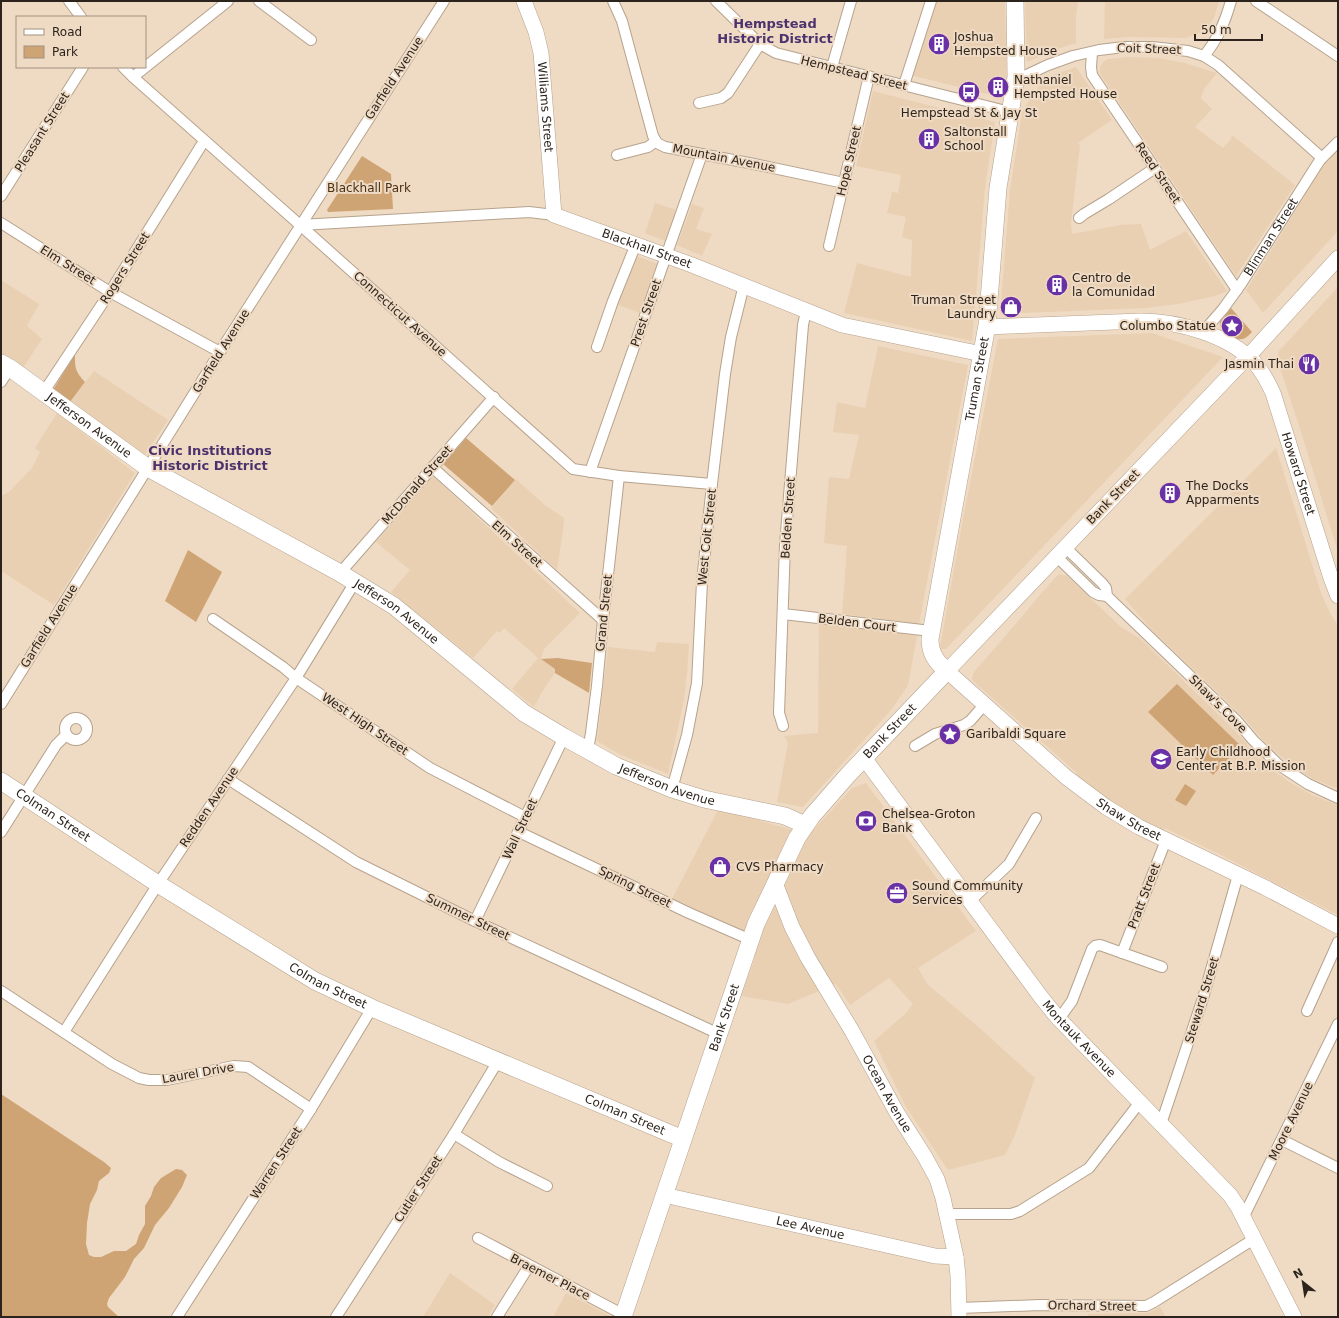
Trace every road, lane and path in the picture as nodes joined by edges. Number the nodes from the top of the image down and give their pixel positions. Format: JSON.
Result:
{"nodes":[{"id":1,"x":69,"y":1,"type":"edge"},
{"id":2,"x":228,"y":1,"type":"edge"},
{"id":3,"x":259,"y":1,"type":"edge"},
{"id":4,"x":444,"y":1,"type":"edge"},
{"id":5,"x":524,"y":1,"type":"edge"},
{"id":6,"x":613,"y":1,"type":"edge"},
{"id":7,"x":716,"y":1,"type":"edge"},
{"id":8,"x":851,"y":1,"type":"edge"},
{"id":9,"x":931,"y":1,"type":"edge"},
{"id":10,"x":1015,"y":1,"type":"edge"},
{"id":11,"x":1231,"y":1,"type":"edge"},
{"id":12,"x":1256,"y":1,"type":"edge"},
{"id":13,"x":725,"y":5,"type":"edge"},
{"id":14,"x":80,"y":16,"type":"edge"},
{"id":15,"x":311,"y":40,"type":"dead end"},
{"id":16,"x":760,"y":44,"type":"junction"},
{"id":17,"x":1092,"y":53,"type":"junction"},
{"id":18,"x":1204,"y":56,"type":"junction"},
{"id":19,"x":1338,"y":56,"type":"edge"},
{"id":20,"x":146,"y":67,"type":"edge"},
{"id":21,"x":832,"y":67,"type":"junction"},
{"id":22,"x":82,"y":68,"type":"edge"},
{"id":23,"x":124,"y":68,"type":"edge"},
{"id":24,"x":144,"y":68,"type":"edge"},
{"id":25,"x":869,"y":76,"type":"junction"},
{"id":26,"x":133,"y":77,"type":"junction"},
{"id":27,"x":1016,"y":80,"type":"junction"},
{"id":28,"x":904,"y":86,"type":"junction"},
{"id":29,"x":699,"y":103,"type":"dead end"},
{"id":30,"x":1010,"y":112,"type":"junction"},
{"id":31,"x":204,"y":141,"type":"junction"},
{"id":32,"x":656,"y":142,"type":"junction"},
{"id":33,"x":1338,"y":142,"type":"edge"},
{"id":34,"x":702,"y":154,"type":"junction"},
{"id":35,"x":617,"y":155,"type":"dead end"},
{"id":36,"x":1322,"y":158,"type":"junction"},
{"id":37,"x":1154,"y":168,"type":"junction"},
{"id":38,"x":844,"y":183,"type":"junction"},
{"id":39,"x":1,"y":196,"type":"edge"},
{"id":40,"x":554,"y":215,"type":"junction"},
{"id":41,"x":1079,"y":218,"type":"dead end"},
{"id":42,"x":1,"y":223,"type":"edge"},
{"id":43,"x":300,"y":225,"type":"junction"},
{"id":44,"x":636,"y":244,"type":"junction"},
{"id":45,"x":829,"y":246,"type":"dead end"},
{"id":46,"x":666,"y":255,"type":"junction"},
{"id":47,"x":1338,"y":258,"type":"edge"},
{"id":48,"x":744,"y":285,"type":"junction"},
{"id":49,"x":1237,"y":290,"type":"junction"},
{"id":50,"x":110,"y":292,"type":"junction"},
{"id":51,"x":806,"y":311,"type":"junction"},
{"id":52,"x":986,"y":327,"type":"junction"},
{"id":53,"x":1203,"y":332,"type":"junction"},
{"id":54,"x":597,"y":347,"type":"dead end"},
{"id":55,"x":220,"y":352,"type":"junction"},
{"id":56,"x":982,"y":354,"type":"junction"},
{"id":57,"x":1248,"y":356,"type":"junction"},
{"id":58,"x":4,"y":371,"type":"edge"},
{"id":59,"x":43,"y":393,"type":"junction"},
{"id":60,"x":494,"y":397,"type":"junction"},
{"id":61,"x":432,"y":467,"type":"junction"},
{"id":62,"x":148,"y":468,"type":"junction"},
{"id":63,"x":590,"y":472,"type":"junction"},
{"id":64,"x":619,"y":476,"type":"junction"},
{"id":65,"x":712,"y":484,"type":"junction"},
{"id":66,"x":1060,"y":552,"type":"junction"},
{"id":67,"x":340,"y":572,"type":"junction"},
{"id":68,"x":355,"y":582,"type":"junction"},
{"id":69,"x":1338,"y":596,"type":"edge"},
{"id":70,"x":783,"y":614,"type":"junction"},
{"id":71,"x":213,"y":619,"type":"dead end"},
{"id":72,"x":603,"y":620,"type":"junction"},
{"id":73,"x":931,"y":631,"type":"junction"},
{"id":74,"x":947,"y":671,"type":"junction"},
{"id":75,"x":296,"y":678,"type":"junction"},
{"id":76,"x":1,"y":704,"type":"edge"},
{"id":77,"x":985,"y":704,"type":"junction"},
{"id":78,"x":783,"y":726,"type":"dead end"},
{"id":79,"x":66,"y":735,"type":"dead end"},
{"id":80,"x":564,"y":737,"type":"junction"},
{"id":81,"x":915,"y":746,"type":"dead end"},
{"id":82,"x":588,"y":750,"type":"junction"},
{"id":83,"x":864,"y":758,"type":"junction"},
{"id":84,"x":228,"y":779,"type":"junction"},
{"id":85,"x":1,"y":781,"type":"edge"},
{"id":86,"x":672,"y":789,"type":"junction"},
{"id":87,"x":24,"y":796,"type":"junction"},
{"id":88,"x":1338,"y":798,"type":"edge"},
{"id":89,"x":525,"y":817,"type":"junction"},
{"id":90,"x":1036,"y":818,"type":"dead end"},
{"id":91,"x":805,"y":825,"type":"junction"},
{"id":92,"x":1,"y":832,"type":"edge"},
{"id":93,"x":519,"y":832,"type":"junction"},
{"id":94,"x":1166,"y":840,"type":"junction"},
{"id":95,"x":1238,"y":874,"type":"junction"},
{"id":96,"x":775,"y":883,"type":"junction"},
{"id":97,"x":158,"y":884,"type":"junction"},
{"id":98,"x":970,"y":901,"type":"junction"},
{"id":99,"x":475,"y":921,"type":"junction"},
{"id":100,"x":1338,"y":926,"type":"edge"},
{"id":101,"x":751,"y":940,"type":"junction"},
{"id":102,"x":1338,"y":942,"type":"edge"},
{"id":103,"x":1122,"y":953,"type":"junction"},
{"id":104,"x":1162,"y":966,"type":"dead end"},
{"id":105,"x":1,"y":991,"type":"edge"},
{"id":106,"x":372,"y":1008,"type":"junction"},
{"id":107,"x":1307,"y":1011,"type":"dead end"},
{"id":108,"x":1059,"y":1019,"type":"junction"},
{"id":109,"x":1338,"y":1024,"type":"edge"},
{"id":110,"x":64,"y":1032,"type":"junction"},
{"id":111,"x":719,"y":1034,"type":"junction"},
{"id":112,"x":498,"y":1061,"type":"junction"},
{"id":113,"x":1140,"y":1102,"type":"junction"},
{"id":114,"x":311,"y":1109,"type":"junction"},
{"id":115,"x":1161,"y":1124,"type":"junction"},
{"id":116,"x":454,"y":1134,"type":"junction"},
{"id":117,"x":683,"y":1139,"type":"junction"},
{"id":118,"x":1282,"y":1140,"type":"junction"},
{"id":119,"x":1338,"y":1168,"type":"edge"},
{"id":120,"x":547,"y":1186,"type":"dead end"},
{"id":121,"x":664,"y":1195,"type":"junction"},
{"id":122,"x":947,"y":1214,"type":"junction"},
{"id":123,"x":1243,"y":1218,"type":"junction"},
{"id":124,"x":478,"y":1238,"type":"dead end"},
{"id":125,"x":1254,"y":1239,"type":"junction"},
{"id":126,"x":956,"y":1257,"type":"junction"},
{"id":127,"x":529,"y":1266,"type":"junction"},
{"id":128,"x":959,"y":1313,"type":"edge"},
{"id":129,"x":623,"y":1316,"type":"edge"},
{"id":130,"x":177,"y":1317,"type":"edge"},
{"id":131,"x":336,"y":1317,"type":"edge"},
{"id":132,"x":497,"y":1317,"type":"edge"},
{"id":133,"x":1294,"y":1317,"type":"edge"}],
"edges":[{"from":1,"to":14,"type":"street"},
{"from":2,"to":20,"type":"street"},
{"from":3,"to":15,"type":"street"},
{"from":4,"to":43,"type":"street","name":"Garfield Avenue"},
{"from":5,"to":40,"type":"street","name":"Williams Street"},
{"from":6,"to":32,"type":"street","name":"Mountain Avenue"},
{"from":7,"to":13,"type":"street","name":"Hempstead Street"},
{"from":8,"to":21,"type":"street"},
{"from":9,"to":28,"type":"street"},
{"from":10,"to":27,"type":"main road","name":"Truman Street"},
{"from":11,"to":18,"type":"street"},
{"from":12,"to":19,"type":"street"},
{"from":13,"to":16,"type":"street","name":"Hempstead Street"},
{"from":16,"to":21,"type":"street","name":"Hempstead Street"},
{"from":16,"to":29,"type":"street"},
{"from":17,"to":18,"type":"street","name":"Coit Street"},
{"from":17,"to":27,"type":"street","name":"Coit Street"},
{"from":17,"to":37,"type":"street","name":"Reed Street"},
{"from":18,"to":36,"type":"street","name":"Coit Street"},
{"from":21,"to":25,"type":"street","name":"Hempstead Street"},
{"from":22,"to":39,"type":"street","name":"Pleasant Street"},
{"from":23,"to":26,"type":"street","name":"Connecticut Avenue"},
{"from":24,"to":26,"type":"street"},
{"from":25,"to":28,"type":"street","name":"Hempstead Street"},
{"from":25,"to":38,"type":"street","name":"Hope Street"},
{"from":26,"to":31,"type":"street","name":"Connecticut Avenue"},
{"from":27,"to":30,"type":"main road","name":"Truman Street"},
{"from":28,"to":30,"type":"street","name":"Hempstead Street"},
{"from":30,"to":52,"type":"main road","name":"Truman Street"},
{"from":31,"to":43,"type":"street","name":"Connecticut Avenue"},
{"from":31,"to":50,"type":"street","name":"Rogers Street"},
{"from":32,"to":34,"type":"street","name":"Mountain Avenue"},
{"from":32,"to":35,"type":"street"},
{"from":33,"to":36,"type":"street","name":"Blinman Street"},
{"from":34,"to":38,"type":"street","name":"Mountain Avenue"},
{"from":34,"to":46,"type":"street","name":"Prest Street"},
{"from":36,"to":49,"type":"street","name":"Blinman Street"},
{"from":37,"to":41,"type":"street"},
{"from":37,"to":49,"type":"street","name":"Reed Street"},
{"from":38,"to":45,"type":"street","name":"Hope Street"},
{"from":40,"to":43,"type":"street","name":"Blackhall Street"},
{"from":40,"to":44,"type":"street","name":"Blackhall Street"},
{"from":42,"to":50,"type":"street","name":"Elm Street"},
{"from":43,"to":55,"type":"street","name":"Garfield Avenue"},
{"from":43,"to":60,"type":"street","name":"Connecticut Avenue"},
{"from":44,"to":46,"type":"street","name":"Blackhall Street"},
{"from":44,"to":54,"type":"street"},
{"from":46,"to":48,"type":"street","name":"Blackhall Street"},
{"from":46,"to":63,"type":"street","name":"Prest Street"},
{"from":47,"to":57,"type":"street","name":"Bank Street"},
{"from":48,"to":51,"type":"street","name":"Blackhall Street"},
{"from":48,"to":65,"type":"street","name":"West Coit Street"},
{"from":49,"to":53,"type":"street","name":"Blinman Street"},
{"from":50,"to":55,"type":"street","name":"Elm Street"},
{"from":50,"to":59,"type":"street","name":"Rogers Street"},
{"from":51,"to":56,"type":"street","name":"Blackhall Street"},
{"from":51,"to":70,"type":"street","name":"Belden Street"},
{"from":52,"to":53,"type":"street"},
{"from":52,"to":56,"type":"main road","name":"Truman Street"},
{"from":53,"to":57,"type":"street"},
{"from":55,"to":62,"type":"street","name":"Garfield Avenue"},
{"from":56,"to":73,"type":"main road","name":"Truman Street"},
{"from":57,"to":66,"type":"street","name":"Bank Street"},
{"from":57,"to":69,"type":"street","name":"Howard Street"},
{"from":58,"to":59,"type":"main road","name":"Jefferson Avenue"},
{"from":59,"to":62,"type":"main road","name":"Jefferson Avenue"},
{"from":60,"to":61,"type":"street","name":"McDonald Street"},
{"from":60,"to":63,"type":"street","name":"Connecticut Avenue"},
{"from":61,"to":67,"type":"street","name":"McDonald Street"},
{"from":61,"to":72,"type":"street","name":"Elm Street"},
{"from":62,"to":67,"type":"main road","name":"Jefferson Avenue"},
{"from":62,"to":76,"type":"street","name":"Garfield Avenue"},
{"from":63,"to":64,"type":"street","name":"Connecticut Avenue"},
{"from":64,"to":65,"type":"street","name":"Connecticut Avenue"},
{"from":64,"to":72,"type":"street","name":"Grand Street"},
{"from":65,"to":86,"type":"street","name":"West Coit Street"},
{"from":66,"to":74,"type":"street","name":"Bank Street"},
{"from":66,"to":88,"type":"street","name":"Shaw's Cove"},
{"from":67,"to":68,"type":"main road","name":"Jefferson Avenue"},
{"from":68,"to":75,"type":"street","name":"Redden Avenue"},
{"from":68,"to":80,"type":"main road","name":"Jefferson Avenue"},
{"from":70,"to":73,"type":"street","name":"Belden Court"},
{"from":70,"to":78,"type":"street","name":"Belden Street"},
{"from":71,"to":75,"type":"street","name":"West High Street"},
{"from":72,"to":82,"type":"street","name":"Grand Street"},
{"from":73,"to":74,"type":"main road","name":"Truman Street"},
{"from":74,"to":77,"type":"street","name":"Shaw Street"},
{"from":74,"to":83,"type":"main road","name":"Bank Street"},
{"from":75,"to":84,"type":"street","name":"Redden Avenue"},
{"from":75,"to":89,"type":"street","name":"West High Street"},
{"from":77,"to":81,"type":"street"},
{"from":77,"to":94,"type":"street","name":"Shaw Street"},
{"from":79,"to":87,"type":"street"},
{"from":80,"to":82,"type":"main road","name":"Jefferson Avenue"},
{"from":80,"to":89,"type":"street","name":"Wall Street"},
{"from":82,"to":86,"type":"main road","name":"Jefferson Avenue"},
{"from":83,"to":91,"type":"main road","name":"Bank Street"},
{"from":83,"to":98,"type":"street","name":"Montauk Avenue"},
{"from":84,"to":97,"type":"street","name":"Redden Avenue"},
{"from":84,"to":99,"type":"street","name":"Summer Street"},
{"from":85,"to":87,"type":"main road","name":"Colman Street"},
{"from":86,"to":91,"type":"main road","name":"Jefferson Avenue"},
{"from":87,"to":92,"type":"street"},
{"from":87,"to":97,"type":"main road","name":"Colman Street"},
{"from":89,"to":93,"type":"street","name":"Wall Street"},
{"from":90,"to":98,"type":"street"},
{"from":91,"to":96,"type":"main road","name":"Bank Street"},
{"from":93,"to":99,"type":"street","name":"Wall Street"},
{"from":93,"to":101,"type":"street","name":"Spring Street"},
{"from":94,"to":95,"type":"street","name":"Shaw Street"},
{"from":94,"to":103,"type":"street","name":"Pratt Street"},
{"from":95,"to":100,"type":"street","name":"Shaw Street"},
{"from":95,"to":115,"type":"street","name":"Steward Street"},
{"from":96,"to":101,"type":"main road","name":"Bank Street"},
{"from":96,"to":122,"type":"street","name":"Ocean Avenue"},
{"from":97,"to":106,"type":"main road","name":"Colman Street"},
{"from":97,"to":110,"type":"street","name":"Redden Avenue"},
{"from":98,"to":108,"type":"street","name":"Montauk Avenue"},
{"from":99,"to":111,"type":"street","name":"Summer Street"},
{"from":101,"to":111,"type":"main road","name":"Bank Street"},
{"from":102,"to":107,"type":"street"},
{"from":103,"to":104,"type":"street"},
{"from":103,"to":108,"type":"street"},
{"from":105,"to":110,"type":"street","name":"Laurel Drive"},
{"from":106,"to":112,"type":"main road","name":"Colman Street"},
{"from":106,"to":114,"type":"street","name":"Warren Street"},
{"from":108,"to":113,"type":"street","name":"Montauk Avenue"},
{"from":109,"to":118,"type":"street","name":"Moore Avenue"},
{"from":110,"to":114,"type":"street","name":"Laurel Drive"},
{"from":111,"to":117,"type":"main road","name":"Bank Street"},
{"from":112,"to":116,"type":"street","name":"Cutler Street"},
{"from":112,"to":117,"type":"main road","name":"Colman Street"},
{"from":113,"to":115,"type":"street","name":"Montauk Avenue"},
{"from":113,"to":122,"type":"street"},
{"from":114,"to":130,"type":"street","name":"Warren Street"},
{"from":115,"to":123,"type":"street","name":"Montauk Avenue"},
{"from":116,"to":120,"type":"street"},
{"from":116,"to":131,"type":"street","name":"Cutler Street"},
{"from":117,"to":121,"type":"main road","name":"Bank Street"},
{"from":118,"to":119,"type":"street"},
{"from":118,"to":123,"type":"street","name":"Moore Avenue"},
{"from":121,"to":126,"type":"street","name":"Lee Avenue"},
{"from":121,"to":129,"type":"main road","name":"Bank Street"},
{"from":122,"to":126,"type":"street","name":"Ocean Avenue"},
{"from":123,"to":125,"type":"street","name":"Montauk Avenue"},
{"from":124,"to":127,"type":"street","name":"Braemer Place"},
{"from":125,"to":128,"type":"street","name":"Orchard Street"},
{"from":125,"to":133,"type":"street","name":"Montauk Avenue"},
{"from":126,"to":128,"type":"street","name":"Ocean Avenue"},
{"from":127,"to":129,"type":"street","name":"Braemer Place"},
{"from":127,"to":132,"type":"street"}]}
